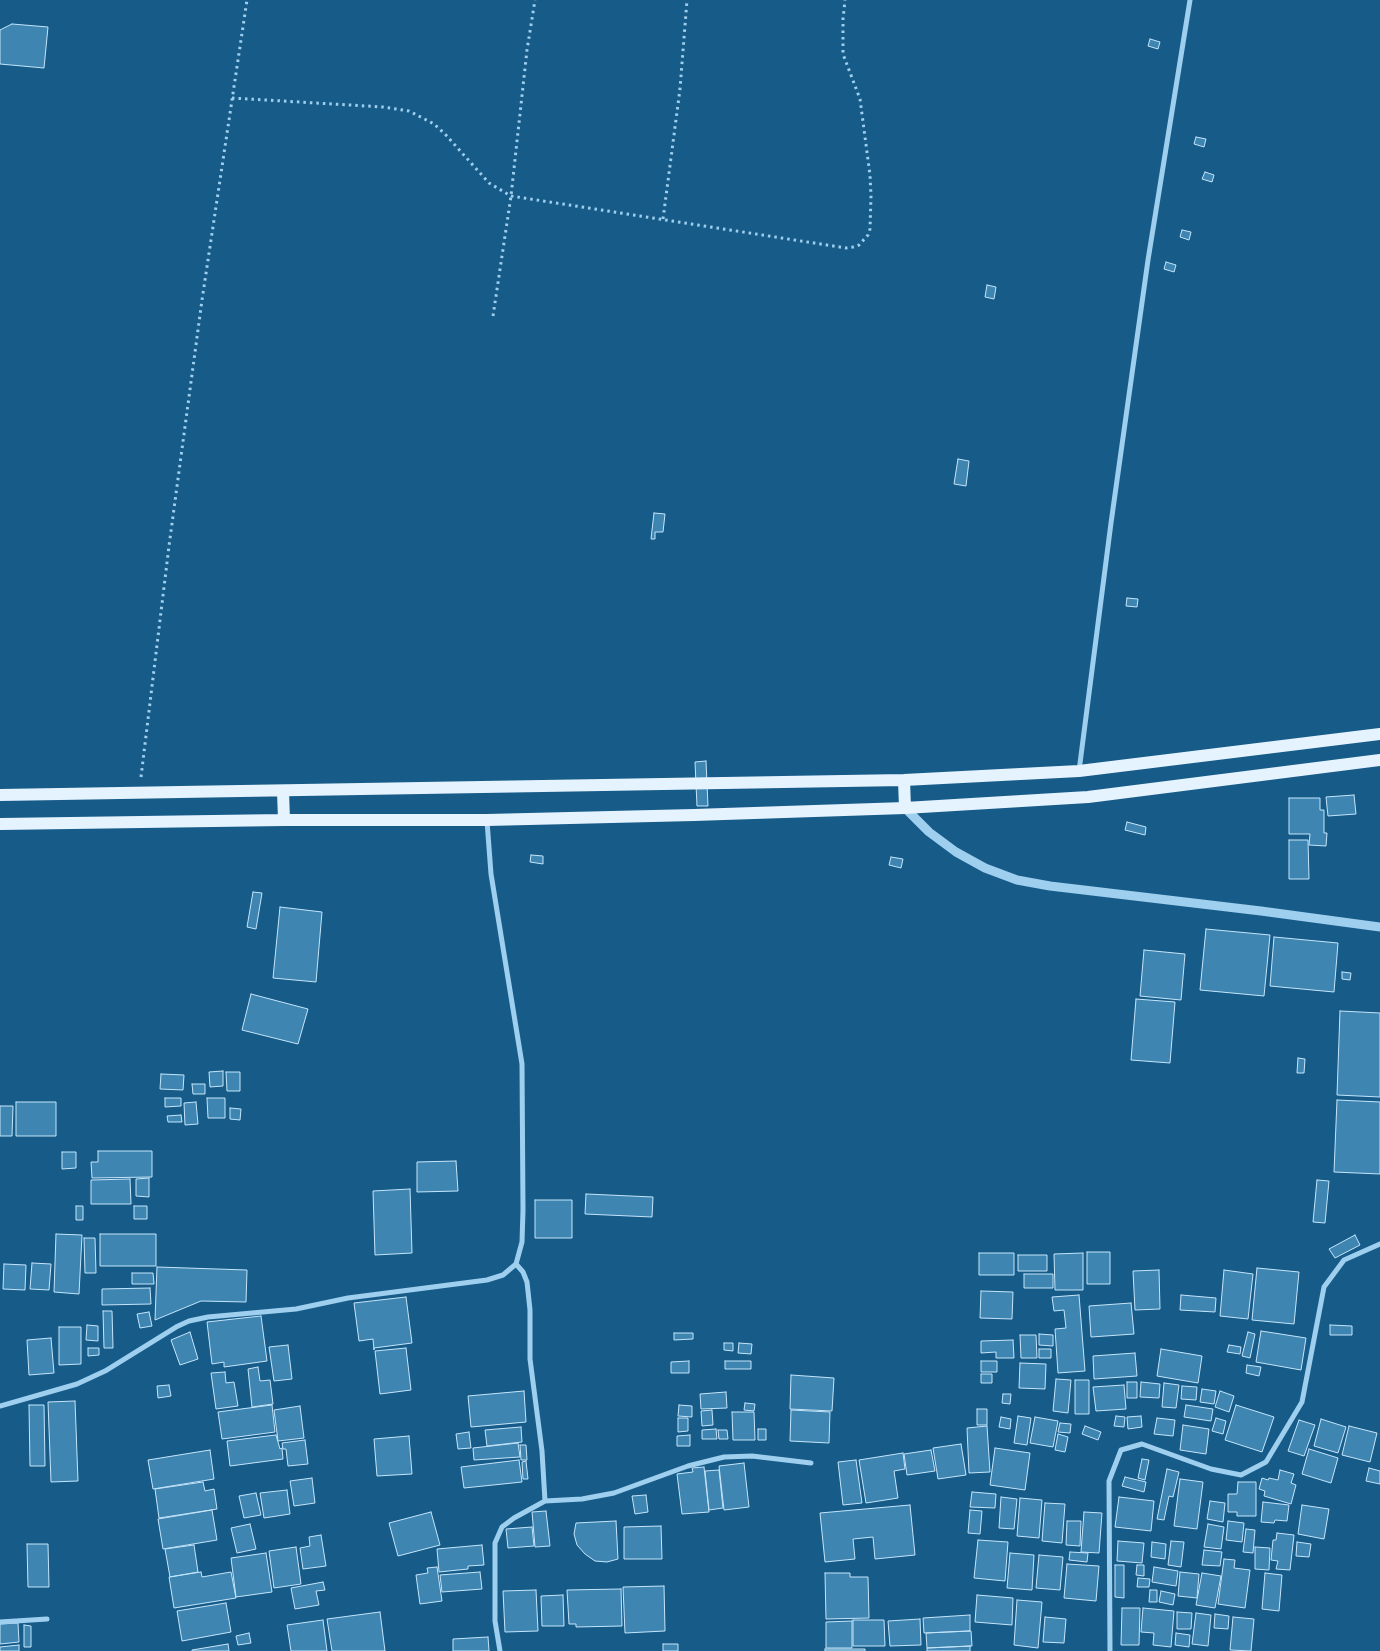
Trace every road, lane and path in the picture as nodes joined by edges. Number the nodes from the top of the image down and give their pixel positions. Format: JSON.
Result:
{"nodes":[{"id":1,"x":247,"y":0,"type":"edge"},
{"id":2,"x":536,"y":0,"type":"edge"},
{"id":3,"x":687,"y":0,"type":"edge"},
{"id":4,"x":845,"y":0,"type":"edge"},
{"id":5,"x":1190,"y":0,"type":"edge"},
{"id":6,"x":232,"y":98,"type":"junction"},
{"id":7,"x":511,"y":196,"type":"junction"},
{"id":8,"x":663,"y":219,"type":"junction"},
{"id":9,"x":493,"y":316,"type":"dead end"},
{"id":10,"x":1380,"y":734,"type":"edge"},
{"id":11,"x":1380,"y":760,"type":"edge"},
{"id":12,"x":1079,"y":771,"type":"junction"},
{"id":13,"x":904,"y":780,"type":"junction"},
{"id":14,"x":283,"y":791,"type":"junction"},
{"id":15,"x":139,"y":793,"type":"junction"},
{"id":16,"x":0,"y":794,"type":"edge"},
{"id":17,"x":906,"y":808,"type":"junction"},
{"id":18,"x":284,"y":820,"type":"junction"},
{"id":19,"x":487,"y":820,"type":"junction"},
{"id":20,"x":0,"y":824,"type":"edge"},
{"id":21,"x":1380,"y":927,"type":"edge"},
{"id":22,"x":1380,"y":1244,"type":"edge"},
{"id":23,"x":516,"y":1264,"type":"junction"},
{"id":24,"x":0,"y":1406,"type":"edge"},
{"id":25,"x":811,"y":1462,"type":"dead end"},
{"id":26,"x":545,"y":1501,"type":"junction"},
{"id":27,"x":48,"y":1619,"type":"dead end"},
{"id":28,"x":0,"y":1622,"type":"edge"},
{"id":29,"x":500,"y":1651,"type":"edge"},
{"id":30,"x":1110,"y":1651,"type":"edge"}],
"edges":[{"from":1,"to":6,"type":"path"},
{"from":2,"to":7,"type":"path"},
{"from":3,"to":8,"type":"path"},
{"from":4,"to":8,"type":"path"},
{"from":5,"to":12,"type":"street"},
{"from":6,"to":7,"type":"path"},
{"from":6,"to":15,"type":"path"},
{"from":7,"to":8,"type":"path"},
{"from":7,"to":9,"type":"path"},
{"from":10,"to":12,"type":"main road"},
{"from":11,"to":17,"type":"main road"},
{"from":12,"to":13,"type":"main road"},
{"from":13,"to":14,"type":"main road"},
{"from":13,"to":17,"type":"main road"},
{"from":14,"to":15,"type":"main road"},
{"from":14,"to":18,"type":"main road"},
{"from":15,"to":16,"type":"main road"},
{"from":17,"to":19,"type":"main road"},
{"from":17,"to":21,"type":"street"},
{"from":18,"to":19,"type":"main road"},
{"from":18,"to":20,"type":"main road"},
{"from":19,"to":23,"type":"street"},
{"from":22,"to":30,"type":"street"},
{"from":23,"to":24,"type":"street"},
{"from":23,"to":26,"type":"street"},
{"from":25,"to":26,"type":"street"},
{"from":26,"to":29,"type":"street"},
{"from":27,"to":28,"type":"street"}]}
